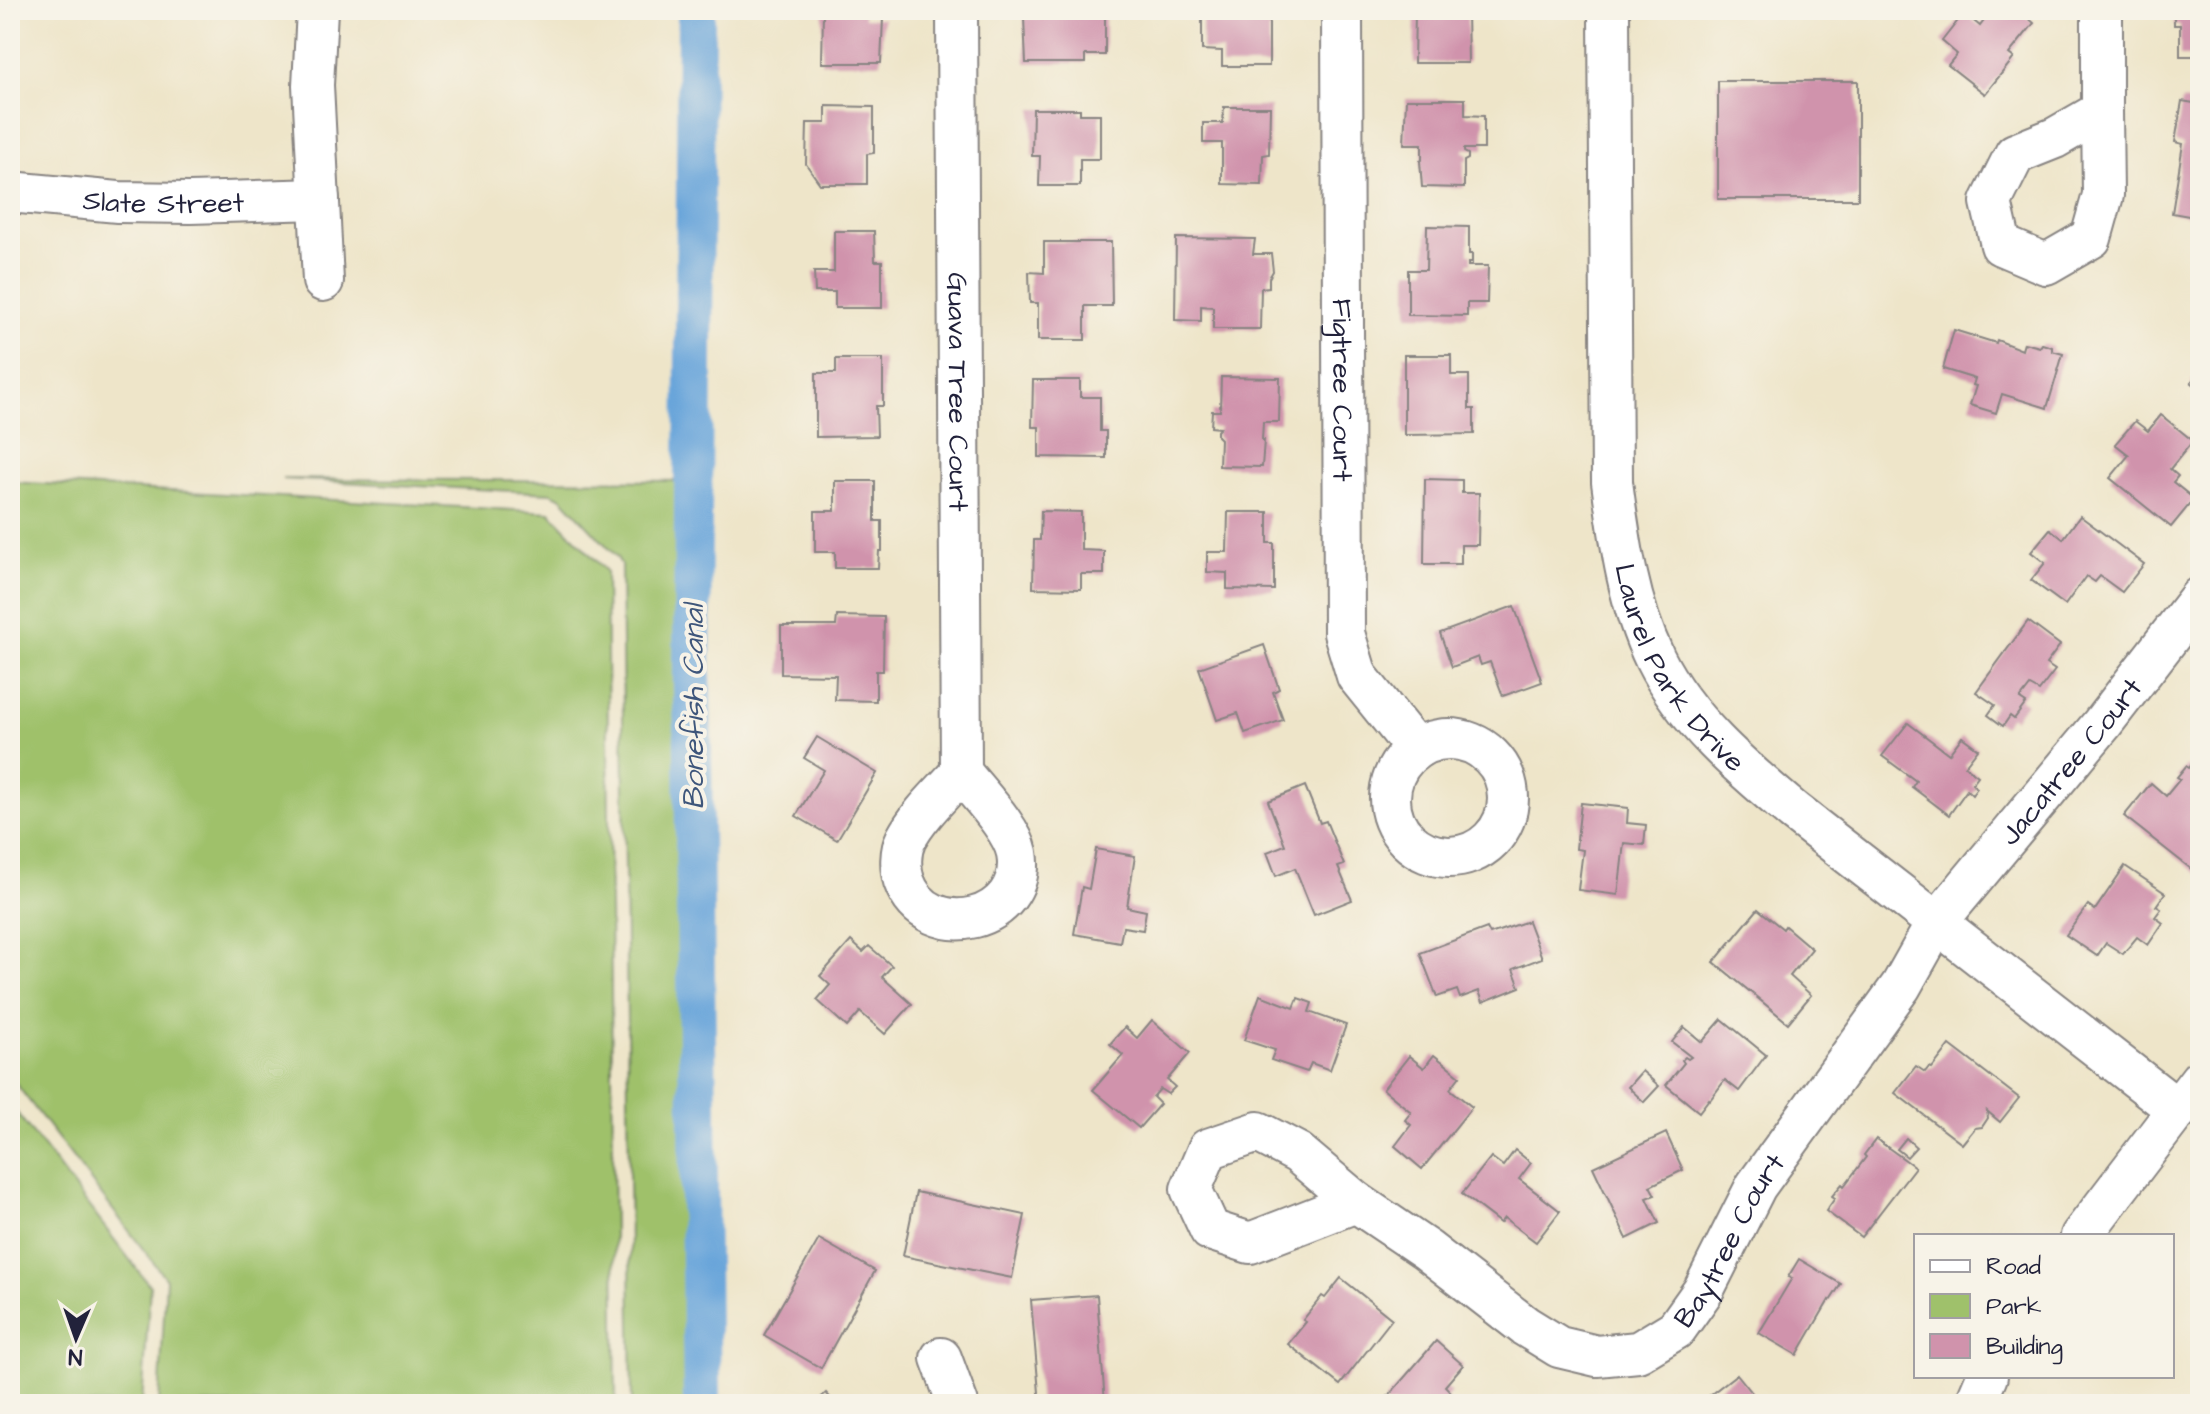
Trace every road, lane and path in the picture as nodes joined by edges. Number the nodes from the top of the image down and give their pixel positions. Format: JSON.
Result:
{"nodes":[{"id":1,"x":317,"y":10,"type":"edge"},
{"id":2,"x":957,"y":10,"type":"edge"},
{"id":3,"x":1342,"y":10,"type":"edge"},
{"id":4,"x":1609,"y":10,"type":"edge"},
{"id":5,"x":2102,"y":10,"type":"edge"},
{"id":6,"x":2102,"y":111,"type":"dead end"},
{"id":7,"x":10,"y":192,"type":"edge"},
{"id":8,"x":319,"y":199,"type":"junction"},
{"id":9,"x":323,"y":281,"type":"dead end"},
{"id":10,"x":2200,"y":597,"type":"edge"},
{"id":11,"x":1416,"y":749,"type":"dead end"},
{"id":12,"x":961,"y":772,"type":"dead end"},
{"id":13,"x":1937,"y":922,"type":"junction"},
{"id":14,"x":2189,"y":1095,"type":"edge"},
{"id":15,"x":1356,"y":1202,"type":"dead end"},
{"id":16,"x":2083,"y":1234,"type":"edge"},
{"id":17,"x":941,"y":1358,"type":"dead end"},
{"id":18,"x":1986,"y":1378,"type":"edge"},
{"id":19,"x":958,"y":1404,"type":"edge"},
{"id":20,"x":1975,"y":1404,"type":"edge"}],
"edges":[{"from":1,"to":8,"type":"street"},
{"from":2,"to":12,"type":"street","name":"Guava Tree Court"},
{"from":3,"to":11,"type":"street","name":"Figtree Court"},
{"from":4,"to":13,"type":"street","name":"Laurel Park Drive"},
{"from":5,"to":6,"type":"street"},
{"from":7,"to":8,"type":"street","name":"Slate Street"},
{"from":8,"to":9,"type":"street"},
{"from":10,"to":13,"type":"street","name":"Jacatree Court"},
{"from":13,"to":14,"type":"street","name":"Laurel Park Drive"},
{"from":13,"to":15,"type":"street","name":"Baytree Court"},
{"from":14,"to":16,"type":"street"},
{"from":17,"to":19,"type":"street"},
{"from":18,"to":20,"type":"street"}]}
